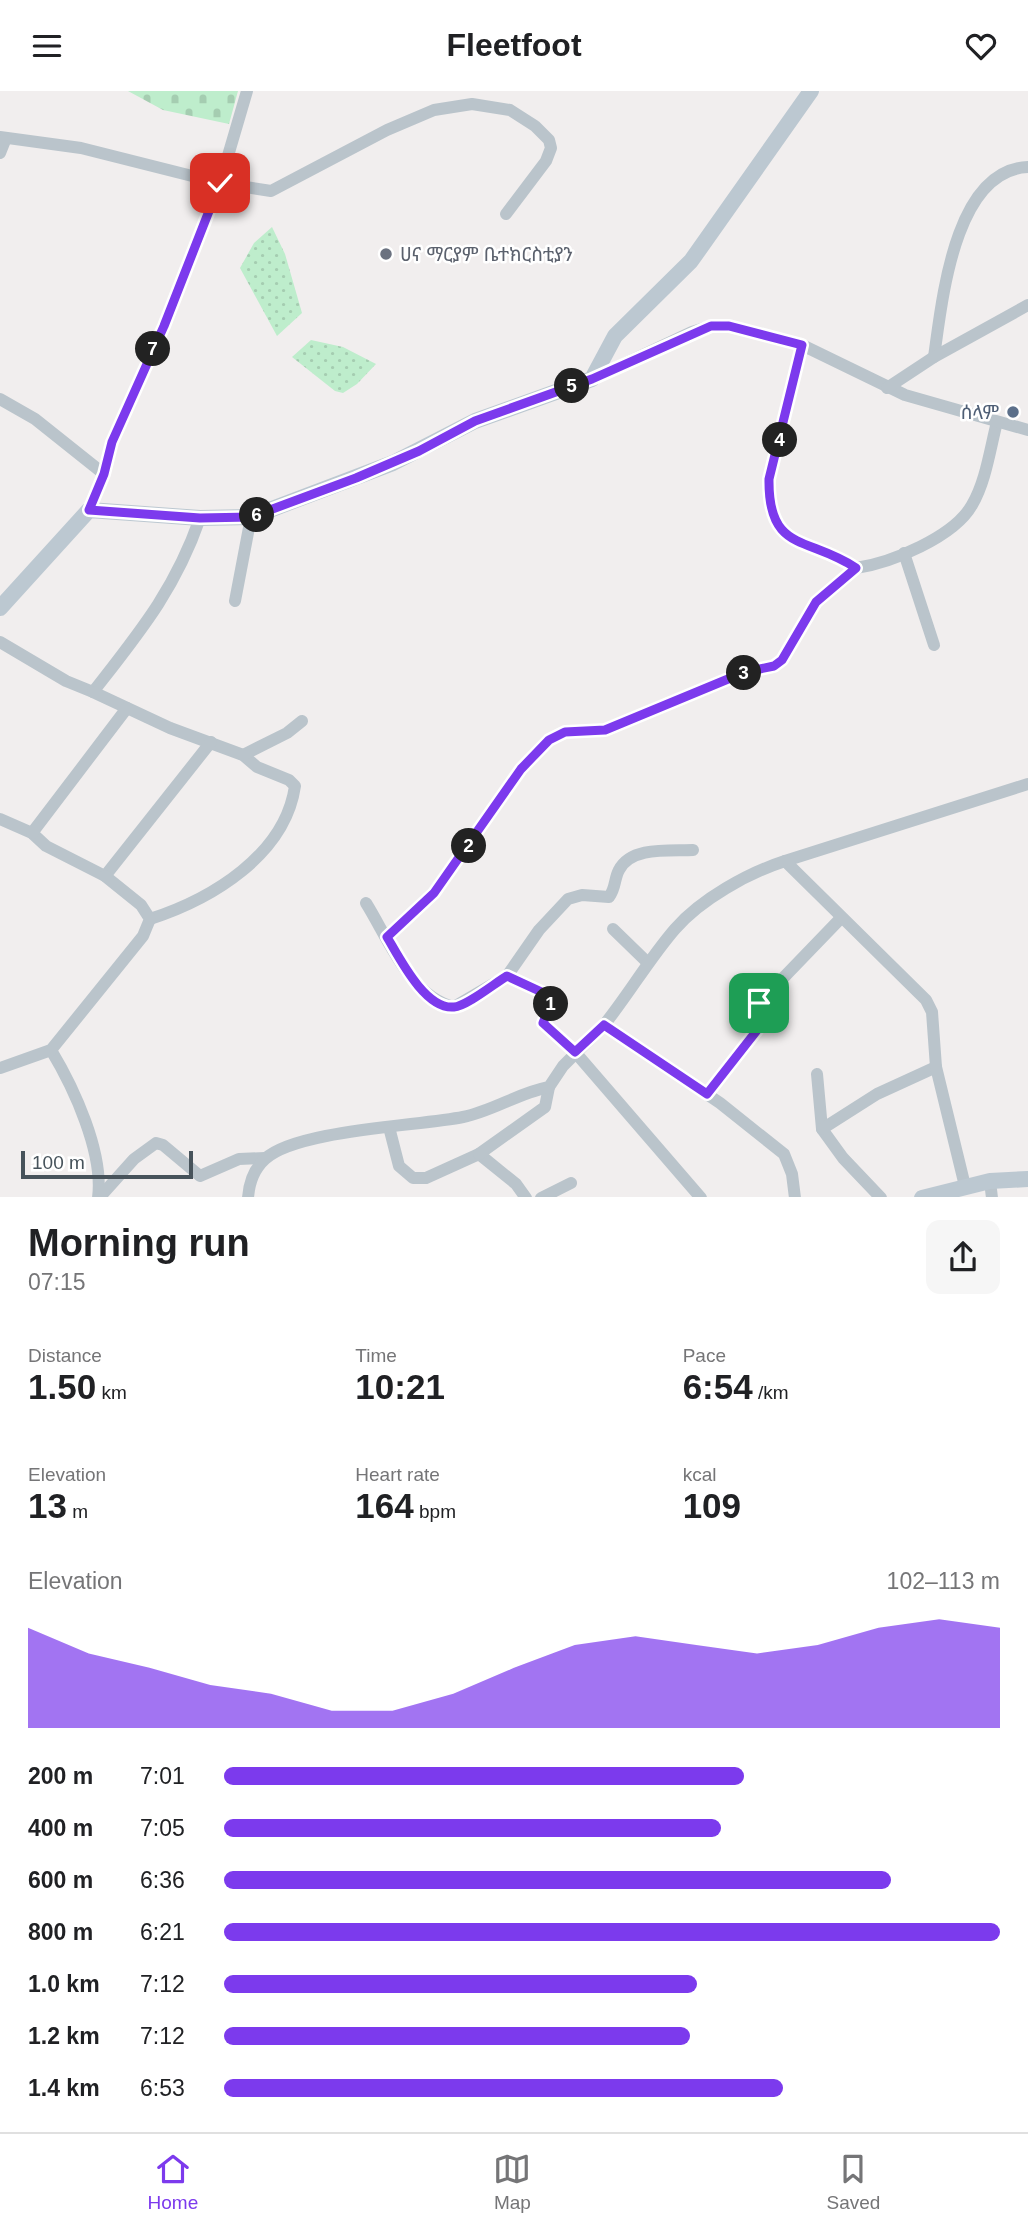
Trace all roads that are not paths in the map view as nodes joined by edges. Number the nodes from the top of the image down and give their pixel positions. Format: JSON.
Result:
{"nodes":[{"id":1,"x":247,"y":91,"type":"edge"},
{"id":2,"x":810,"y":91,"type":"edge"},
{"id":3,"x":3,"y":138,"type":"edge"},
{"id":4,"x":0,"y":153,"type":"edge"},
{"id":5,"x":1028,"y":167,"type":"edge"},
{"id":6,"x":220,"y":183,"type":"junction"},
{"id":7,"x":506,"y":214,"type":"dead end"},
{"id":8,"x":1028,"y":305,"type":"edge"},
{"id":9,"x":802,"y":345,"type":"junction"},
{"id":10,"x":934,"y":357,"type":"junction"},
{"id":11,"x":592,"y":379,"type":"junction"},
{"id":12,"x":887,"y":388,"type":"junction"},
{"id":13,"x":0,"y":399,"type":"edge"},
{"id":14,"x":997,"y":422,"type":"junction"},
{"id":15,"x":1028,"y":431,"type":"edge"},
{"id":16,"x":104,"y":474,"type":"junction"},
{"id":17,"x":89,"y":510,"type":"junction"},
{"id":18,"x":251,"y":517,"type":"junction"},
{"id":19,"x":200,"y":518,"type":"junction"},
{"id":20,"x":904,"y":553,"type":"junction"},
{"id":21,"x":856,"y":568,"type":"junction"},
{"id":22,"x":235,"y":601,"type":"dead end"},
{"id":23,"x":0,"y":608,"type":"edge"},
{"id":24,"x":0,"y":642,"type":"edge"},
{"id":25,"x":934,"y":645,"type":"dead end"},
{"id":26,"x":93,"y":692,"type":"junction"},
{"id":27,"x":127,"y":708,"type":"junction"},
{"id":28,"x":302,"y":721,"type":"dead end"},
{"id":29,"x":211,"y":742,"type":"junction"},
{"id":30,"x":243,"y":755,"type":"junction"},
{"id":31,"x":1028,"y":784,"type":"edge"},
{"id":32,"x":0,"y":819,"type":"edge"},
{"id":33,"x":32,"y":832,"type":"junction"},
{"id":34,"x":693,"y":850,"type":"dead end"},
{"id":35,"x":785,"y":861,"type":"junction"},
{"id":36,"x":105,"y":876,"type":"junction"},
{"id":37,"x":366,"y":903,"type":"dead end"},
{"id":38,"x":841,"y":918,"type":"junction"},
{"id":39,"x":150,"y":919,"type":"junction"},
{"id":40,"x":613,"y":929,"type":"dead end"},
{"id":41,"x":387,"y":937,"type":"junction"},
{"id":42,"x":648,"y":963,"type":"junction"},
{"id":43,"x":507,"y":976,"type":"junction"},
{"id":44,"x":604,"y":1025,"type":"junction"},
{"id":45,"x":51,"y":1050,"type":"junction"},
{"id":46,"x":575,"y":1052,"type":"junction"},
{"id":47,"x":936,"y":1067,"type":"junction"},
{"id":48,"x":0,"y":1068,"type":"edge"},
{"id":49,"x":817,"y":1074,"type":"dead end"},
{"id":50,"x":548,"y":1087,"type":"junction"},
{"id":51,"x":707,"y":1094,"type":"junction"},
{"id":52,"x":389,"y":1126,"type":"junction"},
{"id":53,"x":822,"y":1129,"type":"junction"},
{"id":54,"x":479,"y":1154,"type":"junction"},
{"id":55,"x":265,"y":1158,"type":"junction"},
{"id":56,"x":1028,"y":1179,"type":"edge"},
{"id":57,"x":571,"y":1183,"type":"dead end"},
{"id":58,"x":965,"y":1187,"type":"junction"},
{"id":59,"x":991,"y":1189,"type":"edge"},
{"id":60,"x":99,"y":1197,"type":"edge"},
{"id":61,"x":100,"y":1197,"type":"edge"},
{"id":62,"x":248,"y":1197,"type":"edge"},
{"id":63,"x":525,"y":1197,"type":"edge"},
{"id":64,"x":543,"y":1197,"type":"edge"},
{"id":65,"x":700,"y":1197,"type":"edge"},
{"id":66,"x":795,"y":1197,"type":"edge"},
{"id":67,"x":880,"y":1197,"type":"edge"},
{"id":68,"x":926,"y":1197,"type":"edge"}],
"edges":[{"from":1,"to":6,"type":"street"},
{"from":2,"to":11,"type":"street"},
{"from":3,"to":4,"type":"street"},
{"from":3,"to":6,"type":"street"},
{"from":5,"to":10,"type":"street"},
{"from":6,"to":7,"type":"street"},
{"from":6,"to":16,"type":"street"},
{"from":8,"to":10,"type":"street"},
{"from":9,"to":11,"type":"street"},
{"from":9,"to":12,"type":"street"},
{"from":9,"to":21,"type":"street"},
{"from":10,"to":12,"type":"street"},
{"from":11,"to":18,"type":"street"},
{"from":12,"to":14,"type":"street"},
{"from":13,"to":16,"type":"street"},
{"from":14,"to":15,"type":"street"},
{"from":14,"to":20,"type":"street"},
{"from":16,"to":17,"type":"street"},
{"from":17,"to":19,"type":"street"},
{"from":17,"to":23,"type":"street"},
{"from":18,"to":19,"type":"street"},
{"from":18,"to":22,"type":"street"},
{"from":19,"to":26,"type":"street"},
{"from":20,"to":21,"type":"street"},
{"from":20,"to":25,"type":"street"},
{"from":21,"to":41,"type":"street"},
{"from":24,"to":26,"type":"street"},
{"from":26,"to":27,"type":"street"},
{"from":27,"to":29,"type":"street"},
{"from":27,"to":33,"type":"street"},
{"from":28,"to":30,"type":"street"},
{"from":29,"to":30,"type":"street"},
{"from":29,"to":36,"type":"street"},
{"from":30,"to":39,"type":"street"},
{"from":31,"to":35,"type":"street"},
{"from":32,"to":33,"type":"street"},
{"from":33,"to":36,"type":"street"},
{"from":34,"to":43,"type":"street"},
{"from":35,"to":38,"type":"street"},
{"from":35,"to":42,"type":"street"},
{"from":36,"to":39,"type":"street"},
{"from":37,"to":41,"type":"street"},
{"from":38,"to":47,"type":"street"},
{"from":38,"to":51,"type":"street"},
{"from":39,"to":45,"type":"street"},
{"from":40,"to":42,"type":"street"},
{"from":41,"to":43,"type":"street"},
{"from":42,"to":44,"type":"street"},
{"from":43,"to":46,"type":"street"},
{"from":44,"to":46,"type":"street"},
{"from":44,"to":51,"type":"street"},
{"from":45,"to":48,"type":"street"},
{"from":45,"to":60,"type":"street"},
{"from":46,"to":50,"type":"street"},
{"from":46,"to":65,"type":"street"},
{"from":47,"to":53,"type":"street"},
{"from":47,"to":58,"type":"street"},
{"from":49,"to":53,"type":"street"},
{"from":50,"to":52,"type":"street"},
{"from":50,"to":54,"type":"street"},
{"from":51,"to":66,"type":"street"},
{"from":52,"to":54,"type":"street"},
{"from":52,"to":55,"type":"street"},
{"from":53,"to":67,"type":"street"},
{"from":54,"to":63,"type":"street"},
{"from":55,"to":61,"type":"street"},
{"from":55,"to":62,"type":"street"},
{"from":56,"to":59,"type":"street"},
{"from":57,"to":64,"type":"street"},
{"from":58,"to":59,"type":"street"},
{"from":58,"to":68,"type":"street"}]}
